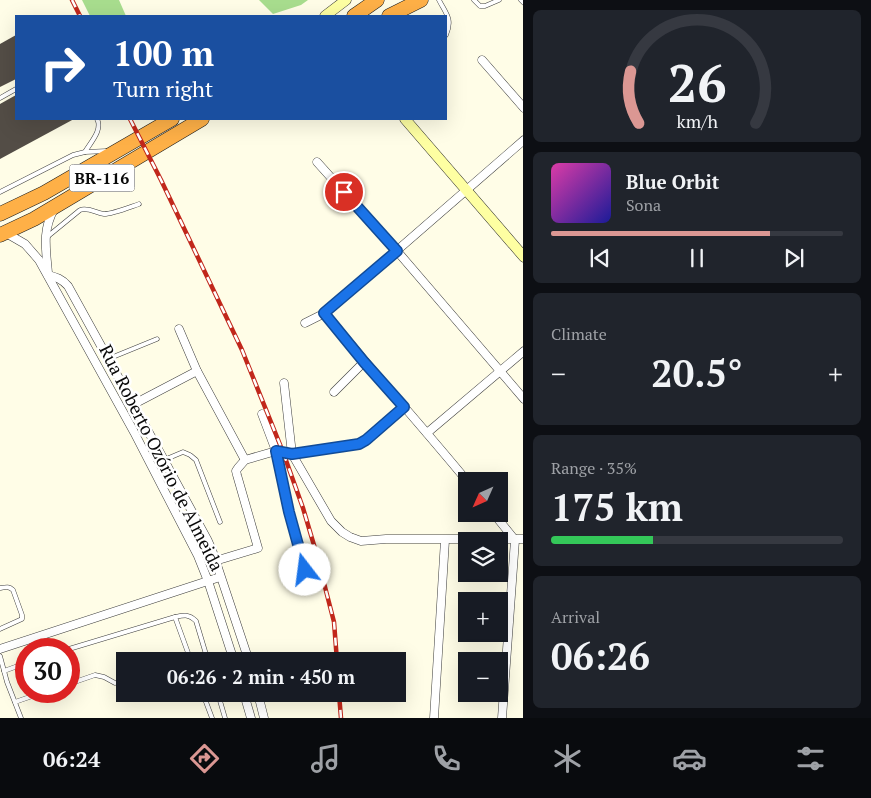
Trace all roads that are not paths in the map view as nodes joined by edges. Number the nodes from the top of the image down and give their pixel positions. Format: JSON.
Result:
{"nodes":[{"id":1,"x":346,"y":0,"type":"edge"},
{"id":2,"x":377,"y":0,"type":"edge"},
{"id":3,"x":421,"y":0,"type":"edge"},
{"id":4,"x":439,"y":0,"type":"edge"},
{"id":5,"x":474,"y":0,"type":"edge"},
{"id":6,"x":499,"y":0,"type":"edge"},
{"id":7,"x":326,"y":15,"type":"edge"},
{"id":8,"x":355,"y":15,"type":"edge"},
{"id":9,"x":391,"y":15,"type":"edge"},
{"id":10,"x":447,"y":33,"type":"edge"},
{"id":11,"x":482,"y":60,"type":"dead end"},
{"id":12,"x":15,"y":90,"type":"edge"},
{"id":13,"x":0,"y":98,"type":"edge"},
{"id":14,"x":523,"y":107,"type":"edge"},
{"id":15,"x":98,"y":120,"type":"edge"},
{"id":16,"x":170,"y":120,"type":"edge"},
{"id":17,"x":200,"y":120,"type":"edge"},
{"id":18,"x":406,"y":120,"type":"edge"},
{"id":19,"x":523,"y":141,"type":"edge"},
{"id":20,"x":117,"y":151,"type":"junction"},
{"id":21,"x":85,"y":152,"type":"junction"},
{"id":22,"x":317,"y":162,"type":"dead end"},
{"id":23,"x":466,"y":190,"type":"junction"},
{"id":24,"x":0,"y":192,"type":"edge"},
{"id":25,"x":139,"y":204,"type":"dead end"},
{"id":26,"x":56,"y":205,"type":"junction"},
{"id":27,"x":0,"y":214,"type":"edge"},
{"id":28,"x":3,"y":234,"type":"edge"},
{"id":29,"x":45,"y":239,"type":"junction"},
{"id":30,"x":397,"y":251,"type":"junction"},
{"id":31,"x":523,"y":256,"type":"edge"},
{"id":32,"x":48,"y":275,"type":"junction"},
{"id":33,"x":324,"y":313,"type":"junction"},
{"id":34,"x":306,"y":323,"type":"dead end"},
{"id":35,"x":179,"y":329,"type":"dead end"},
{"id":36,"x":156,"y":339,"type":"dead end"},
{"id":37,"x":523,"y":352,"type":"edge"},
{"id":38,"x":108,"y":359,"type":"junction"},
{"id":39,"x":364,"y":362,"type":"junction"},
{"id":40,"x":97,"y":364,"type":"junction"},
{"id":41,"x":500,"y":370,"type":"junction"},
{"id":42,"x":197,"y":371,"type":"junction"},
{"id":43,"x":284,"y":383,"type":"dead end"},
{"id":44,"x":334,"y":392,"type":"dead end"},
{"id":45,"x":523,"y":398,"type":"edge"},
{"id":46,"x":134,"y":404,"type":"junction"},
{"id":47,"x":404,"y":407,"type":"junction"},
{"id":48,"x":262,"y":414,"type":"dead end"},
{"id":49,"x":427,"y":433,"type":"junction"},
{"id":50,"x":276,"y":451,"type":"junction"},
{"id":51,"x":292,"y":454,"type":"junction"},
{"id":52,"x":164,"y":460,"type":"junction"},
{"id":53,"x":244,"y":460,"type":"junction"},
{"id":54,"x":152,"y":466,"type":"junction"},
{"id":55,"x":460,"y":472,"type":"edge"},
{"id":56,"x":220,"y":522,"type":"dead end"},
{"id":57,"x":502,"y":522,"type":"edge"},
{"id":58,"x":520,"y":539,"type":"edge"},
{"id":59,"x":445,"y":540,"type":"junction"},
{"id":60,"x":215,"y":561,"type":"junction"},
{"id":61,"x":305,"y":570,"type":"dead end"},
{"id":62,"x":220,"y":576,"type":"junction"},
{"id":63,"x":208,"y":581,"type":"junction"},
{"id":64,"x":0,"y":588,"type":"edge"},
{"id":65,"x":231,"y":608,"type":"junction"},
{"id":66,"x":218,"y":612,"type":"junction"},
{"id":67,"x":175,"y":617,"type":"junction"},
{"id":68,"x":0,"y":629,"type":"edge"},
{"id":69,"x":80,"y":646,"type":"edge"},
{"id":70,"x":0,"y":649,"type":"edge"},
{"id":71,"x":188,"y":652,"type":"edge"},
{"id":72,"x":205,"y":652,"type":"edge"},
{"id":73,"x":231,"y":652,"type":"edge"},
{"id":74,"x":246,"y":652,"type":"edge"},
{"id":75,"x":0,"y":656,"type":"edge"},
{"id":76,"x":15,"y":667,"type":"edge"},
{"id":77,"x":4,"y":671,"type":"junction"},
{"id":78,"x":80,"y":680,"type":"edge"},
{"id":79,"x":115,"y":683,"type":"dead end"},
{"id":80,"x":15,"y":702,"type":"edge"},
{"id":81,"x":206,"y":702,"type":"edge"},
{"id":82,"x":220,"y":702,"type":"edge"},
{"id":83,"x":246,"y":702,"type":"edge"},
{"id":84,"x":261,"y":702,"type":"edge"},
{"id":85,"x":15,"y":703,"type":"edge"},
{"id":86,"x":21,"y":718,"type":"edge"},
{"id":87,"x":212,"y":718,"type":"edge"},
{"id":88,"x":225,"y":718,"type":"edge"},
{"id":89,"x":250,"y":718,"type":"edge"},
{"id":90,"x":264,"y":718,"type":"edge"},
{"id":91,"x":434,"y":718,"type":"edge"},
{"id":92,"x":502,"y":718,"type":"edge"}],
"edges":[{"from":1,"to":7,"type":"main road"},
{"from":2,"to":8,"type":"highway"},
{"from":3,"to":9,"type":"highway"},
{"from":4,"to":10,"type":"lane"},
{"from":5,"to":6,"type":"lane"},
{"from":11,"to":14,"type":"street"},
{"from":12,"to":13,"type":"lane"},
{"from":15,"to":21,"type":"lane"},
{"from":16,"to":20,"type":"highway","number":"BR-116"},
{"from":17,"to":26,"type":"highway","number":"BR-116"},
{"from":18,"to":23,"type":"main road"},
{"from":19,"to":23,"type":"street"},
{"from":20,"to":21,"type":"lane"},
{"from":20,"to":27,"type":"highway","number":"BR-116"},
{"from":21,"to":24,"type":"lane"},
{"from":22,"to":30,"type":"street"},
{"from":23,"to":30,"type":"street"},
{"from":23,"to":31,"type":"main road"},
{"from":25,"to":29,"type":"lane"},
{"from":26,"to":28,"type":"highway","number":"BR-116"},
{"from":26,"to":29,"type":"street","name":"Rua Roberto Ozório de Almeida"},
{"from":28,"to":32,"type":"street","name":"Rua Roberto Ozório de Almeida"},
{"from":29,"to":32,"type":"street","name":"Rua Roberto Ozório de Almeida"},
{"from":30,"to":33,"type":"street"},
{"from":30,"to":41,"type":"street"},
{"from":32,"to":38,"type":"street"},
{"from":32,"to":40,"type":"street","name":"Rua Roberto Ozório de Almeida"},
{"from":33,"to":34,"type":"street"},
{"from":33,"to":39,"type":"street"},
{"from":35,"to":42,"type":"street"},
{"from":36,"to":38,"type":"lane"},
{"from":37,"to":41,"type":"street"},
{"from":38,"to":40,"type":"street"},
{"from":38,"to":46,"type":"street"},
{"from":39,"to":44,"type":"street"},
{"from":39,"to":47,"type":"street"},
{"from":40,"to":54,"type":"street","name":"Rua Roberto Ozório de Almeida"},
{"from":41,"to":45,"type":"street"},
{"from":41,"to":49,"type":"street"},
{"from":42,"to":46,"type":"street"},
{"from":42,"to":53,"type":"street"},
{"from":43,"to":51,"type":"street"},
{"from":46,"to":52,"type":"street"},
{"from":47,"to":49,"type":"street"},
{"from":47,"to":51,"type":"street"},
{"from":48,"to":50,"type":"street"},
{"from":49,"to":55,"type":"street"},
{"from":50,"to":51,"type":"street"},
{"from":50,"to":53,"type":"street"},
{"from":50,"to":61,"type":"street"},
{"from":51,"to":59,"type":"street"},
{"from":52,"to":54,"type":"street"},
{"from":52,"to":56,"type":"lane"},
{"from":52,"to":60,"type":"street"},
{"from":53,"to":60,"type":"street"},
{"from":54,"to":63,"type":"street","name":"Rua Roberto Ozório de Almeida"},
{"from":57,"to":58,"type":"street"},
{"from":58,"to":59,"type":"street"},
{"from":58,"to":92,"type":"street"},
{"from":59,"to":91,"type":"street"},
{"from":60,"to":62,"type":"street"},
{"from":62,"to":63,"type":"street"},
{"from":62,"to":65,"type":"street"},
{"from":63,"to":66,"type":"street","name":"Rua Roberto Ozório de Almeida"},
{"from":63,"to":70,"type":"street"},
{"from":64,"to":68,"type":"lane"},
{"from":65,"to":66,"type":"street"},
{"from":65,"to":74,"type":"street"},
{"from":66,"to":73,"type":"street","name":"Rua Roberto Ozório de Almeida"},
{"from":67,"to":69,"type":"lane"},
{"from":67,"to":71,"type":"lane"},
{"from":67,"to":72,"type":"lane"},
{"from":75,"to":77,"type":"lane"},
{"from":76,"to":77,"type":"lane"},
{"from":77,"to":80,"type":"lane"},
{"from":78,"to":79,"type":"lane"},
{"from":81,"to":87,"type":"lane"},
{"from":82,"to":88,"type":"lane"},
{"from":83,"to":89,"type":"street"},
{"from":84,"to":90,"type":"street"},
{"from":85,"to":86,"type":"lane"}]}
